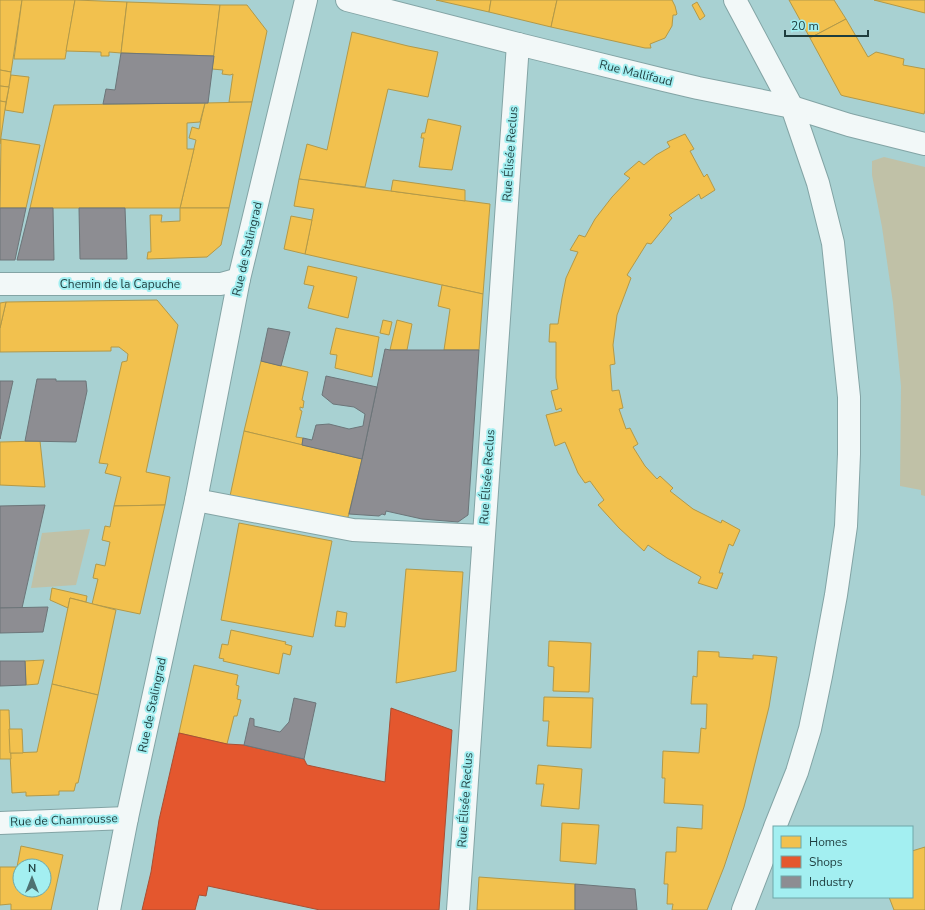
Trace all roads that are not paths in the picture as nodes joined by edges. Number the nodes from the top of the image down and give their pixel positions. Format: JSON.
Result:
{"nodes":[{"id":1,"x":306,"y":0,"type":"edge"},
{"id":2,"x":347,"y":0,"type":"edge"},
{"id":3,"x":735,"y":0,"type":"edge"},
{"id":4,"x":518,"y":44,"type":"junction"},
{"id":5,"x":792,"y":107,"type":"junction"},
{"id":6,"x":925,"y":144,"type":"edge"},
{"id":7,"x":239,"y":279,"type":"junction"},
{"id":8,"x":0,"y":284,"type":"edge"},
{"id":9,"x":196,"y":500,"type":"junction"},
{"id":10,"x":483,"y":536,"type":"junction"},
{"id":11,"x":127,"y":818,"type":"junction"},
{"id":12,"x":0,"y":823,"type":"edge"},
{"id":13,"x":775,"y":826,"type":"edge"},
{"id":14,"x":773,"y":833,"type":"edge"},
{"id":15,"x":109,"y":910,"type":"edge"},
{"id":16,"x":458,"y":910,"type":"edge"},
{"id":17,"x":743,"y":910,"type":"edge"}],
"edges":[{"from":1,"to":7,"type":"street","name":"Rue de Stalingrad"},
{"from":2,"to":4,"type":"street","name":"Rue Mallifaud"},
{"from":3,"to":5,"type":"street"},
{"from":4,"to":5,"type":"street","name":"Rue Mallifaud"},
{"from":4,"to":10,"type":"street","name":"Rue Élisée Reclus"},
{"from":5,"to":6,"type":"street","name":"Rue Mallifaud"},
{"from":5,"to":13,"type":"street"},
{"from":7,"to":8,"type":"street","name":"Chemin de la Capuche"},
{"from":7,"to":9,"type":"street","name":"Rue de Stalingrad"},
{"from":9,"to":10,"type":"street"},
{"from":9,"to":11,"type":"street","name":"Rue de Stalingrad"},
{"from":10,"to":16,"type":"street","name":"Rue Élisée Reclus"},
{"from":11,"to":12,"type":"street","name":"Rue de Chamrousse"},
{"from":11,"to":15,"type":"street","name":"Rue de Stalingrad"},
{"from":14,"to":17,"type":"street"}]}
